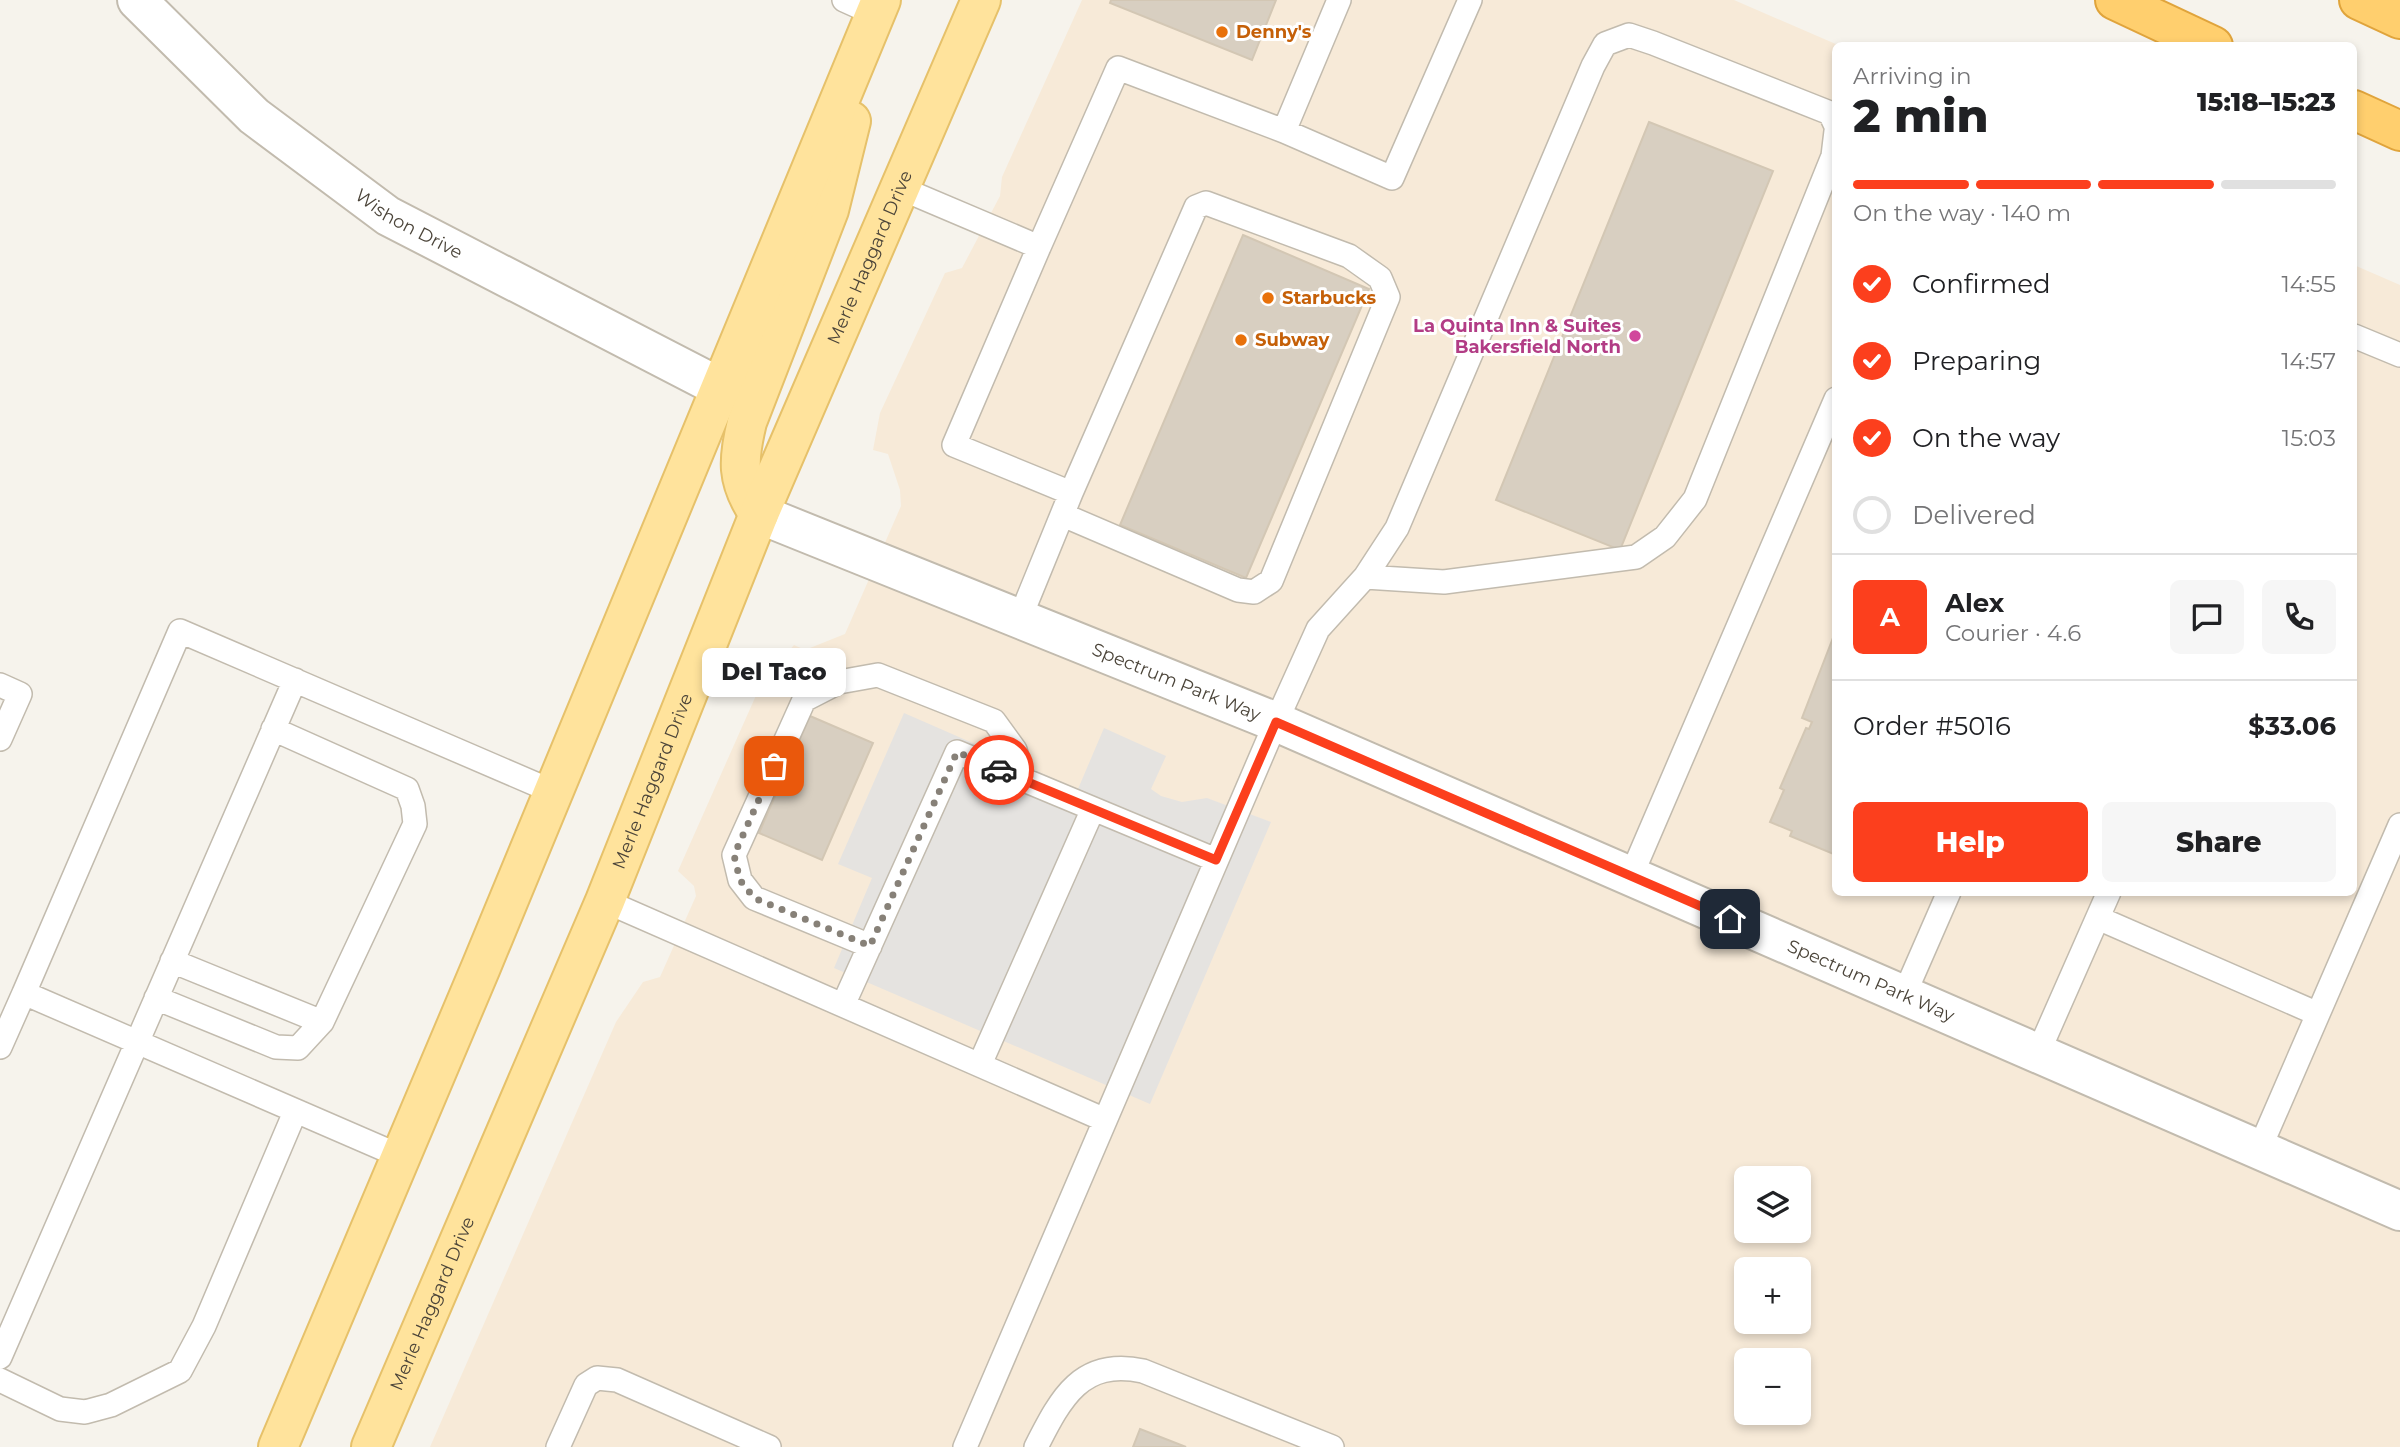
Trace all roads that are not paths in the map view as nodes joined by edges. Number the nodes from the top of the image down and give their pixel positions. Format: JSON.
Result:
{"nodes":[{"id":1,"x":136,"y":0,"type":"edge"},
{"id":2,"x":981,"y":0,"type":"edge"},
{"id":3,"x":1339,"y":0,"type":"edge"},
{"id":4,"x":1470,"y":0,"type":"edge"},
{"id":5,"x":2115,"y":0,"type":"edge"},
{"id":6,"x":2359,"y":0,"type":"edge"},
{"id":7,"x":867,"y":12,"type":"edge"},
{"id":8,"x":2400,"y":19,"type":"edge"},
{"id":9,"x":2204,"y":42,"type":"edge"},
{"id":10,"x":2357,"y":111,"type":"edge"},
{"id":11,"x":1832,"y":118,"type":"edge"},
{"id":12,"x":1284,"y":131,"type":"junction"},
{"id":13,"x":2400,"y":131,"type":"edge"},
{"id":14,"x":1832,"y":158,"type":"edge"},
{"id":15,"x":900,"y":188,"type":"junction"},
{"id":16,"x":1040,"y":247,"type":"junction"},
{"id":17,"x":2357,"y":336,"type":"edge"},
{"id":18,"x":2400,"y":355,"type":"edge"},
{"id":19,"x":721,"y":388,"type":"junction"},
{"id":20,"x":1832,"y":408,"type":"edge"},
{"id":21,"x":1067,"y":504,"type":"junction"},
{"id":22,"x":759,"y":514,"type":"junction"},
{"id":23,"x":1366,"y":577,"type":"junction"},
{"id":24,"x":1020,"y":618,"type":"junction"},
{"id":25,"x":295,"y":680,"type":"junction"},
{"id":26,"x":0,"y":685,"type":"edge"},
{"id":27,"x":1276,"y":722,"type":"junction"},
{"id":28,"x":273,"y":729,"type":"junction"},
{"id":29,"x":0,"y":739,"type":"edge"},
{"id":30,"x":1024,"y":781,"type":"junction"},
{"id":31,"x":554,"y":792,"type":"junction"},
{"id":32,"x":1093,"y":809,"type":"junction"},
{"id":33,"x":2400,"y":825,"type":"edge"},
{"id":34,"x":1216,"y":860,"type":"junction"},
{"id":35,"x":1631,"y":876,"type":"junction"},
{"id":36,"x":1947,"y":896,"type":"edge"},
{"id":37,"x":2107,"y":896,"type":"edge"},
{"id":38,"x":605,"y":901,"type":"junction"},
{"id":39,"x":2098,"y":918,"type":"junction"},
{"id":40,"x":870,"y":946,"type":"junction"},
{"id":41,"x":172,"y":961,"type":"junction"},
{"id":42,"x":24,"y":993,"type":"junction"},
{"id":43,"x":1904,"y":995,"type":"junction"},
{"id":44,"x":156,"y":998,"type":"junction"},
{"id":45,"x":844,"y":1003,"type":"junction"},
{"id":46,"x":2318,"y":1014,"type":"junction"},
{"id":47,"x":322,"y":1022,"type":"junction"},
{"id":48,"x":136,"y":1044,"type":"junction"},
{"id":49,"x":0,"y":1047,"type":"edge"},
{"id":50,"x":2038,"y":1053,"type":"junction"},
{"id":51,"x":980,"y":1064,"type":"junction"},
{"id":52,"x":295,"y":1112,"type":"junction"},
{"id":53,"x":1105,"y":1121,"type":"junction"},
{"id":54,"x":2259,"y":1150,"type":"junction"},
{"id":55,"x":400,"y":1156,"type":"junction"},
{"id":56,"x":2400,"y":1211,"type":"edge"},
{"id":57,"x":0,"y":1357,"type":"edge"},
{"id":58,"x":0,"y":1380,"type":"edge"},
{"id":59,"x":278,"y":1447,"type":"edge"},
{"id":60,"x":371,"y":1447,"type":"edge"},
{"id":61,"x":558,"y":1447,"type":"edge"},
{"id":62,"x":769,"y":1447,"type":"edge"},
{"id":63,"x":965,"y":1447,"type":"edge"},
{"id":64,"x":1036,"y":1447,"type":"edge"},
{"id":65,"x":1332,"y":1447,"type":"edge"}],
"edges":[{"from":1,"to":19,"type":"street","name":"Wishon Drive"},
{"from":2,"to":15,"type":"main road","name":"Merle Haggard Drive"},
{"from":3,"to":12,"type":"lane"},
{"from":4,"to":12,"type":"lane"},
{"from":5,"to":9,"type":"highway"},
{"from":6,"to":8,"type":"highway"},
{"from":7,"to":19,"type":"main road"},
{"from":7,"to":22,"type":"main road"},
{"from":10,"to":13,"type":"highway"},
{"from":11,"to":23,"type":"lane"},
{"from":12,"to":16,"type":"lane"},
{"from":14,"to":23,"type":"lane"},
{"from":15,"to":16,"type":"lane"},
{"from":15,"to":22,"type":"main road","name":"Merle Haggard Drive"},
{"from":16,"to":21,"type":"lane"},
{"from":17,"to":18,"type":"lane"},
{"from":19,"to":31,"type":"main road"},
{"from":20,"to":35,"type":"lane"},
{"from":21,"to":21,"type":"lane"},
{"from":21,"to":24,"type":"lane"},
{"from":22,"to":24,"type":"street","name":"Spectrum Park Way"},
{"from":22,"to":38,"type":"main road","name":"Merle Haggard Drive"},
{"from":23,"to":27,"type":"lane"},
{"from":24,"to":27,"type":"street","name":"Spectrum Park Way"},
{"from":25,"to":28,"type":"lane"},
{"from":25,"to":31,"type":"lane"},
{"from":25,"to":42,"type":"lane"},
{"from":26,"to":29,"type":"lane"},
{"from":27,"to":34,"type":"lane"},
{"from":27,"to":35,"type":"street","name":"Spectrum Park Way"},
{"from":28,"to":41,"type":"lane"},
{"from":28,"to":47,"type":"lane"},
{"from":30,"to":32,"type":"lane"},
{"from":30,"to":40,"type":"lane"},
{"from":30,"to":40,"type":"lane"},
{"from":31,"to":55,"type":"main road"},
{"from":32,"to":34,"type":"lane"},
{"from":32,"to":51,"type":"lane"},
{"from":33,"to":46,"type":"lane"},
{"from":34,"to":53,"type":"lane"},
{"from":35,"to":43,"type":"street","name":"Spectrum Park Way"},
{"from":36,"to":43,"type":"lane"},
{"from":37,"to":39,"type":"lane"},
{"from":38,"to":45,"type":"lane"},
{"from":38,"to":60,"type":"main road","name":"Merle Haggard Drive"},
{"from":39,"to":46,"type":"lane"},
{"from":39,"to":50,"type":"lane"},
{"from":40,"to":45,"type":"lane"},
{"from":41,"to":44,"type":"lane"},
{"from":41,"to":47,"type":"lane"},
{"from":42,"to":48,"type":"lane"},
{"from":42,"to":49,"type":"lane"},
{"from":43,"to":50,"type":"street","name":"Spectrum Park Way"},
{"from":44,"to":47,"type":"lane"},
{"from":44,"to":48,"type":"lane"},
{"from":45,"to":51,"type":"lane"},
{"from":46,"to":54,"type":"lane"},
{"from":48,"to":52,"type":"lane"},
{"from":48,"to":57,"type":"lane"},
{"from":50,"to":54,"type":"street","name":"Spectrum Park Way"},
{"from":51,"to":53,"type":"lane"},
{"from":52,"to":55,"type":"lane"},
{"from":52,"to":58,"type":"lane"},
{"from":53,"to":63,"type":"lane"},
{"from":54,"to":56,"type":"street","name":"Spectrum Park Way"},
{"from":55,"to":59,"type":"main road"},
{"from":61,"to":62,"type":"lane"},
{"from":64,"to":65,"type":"lane"}]}
